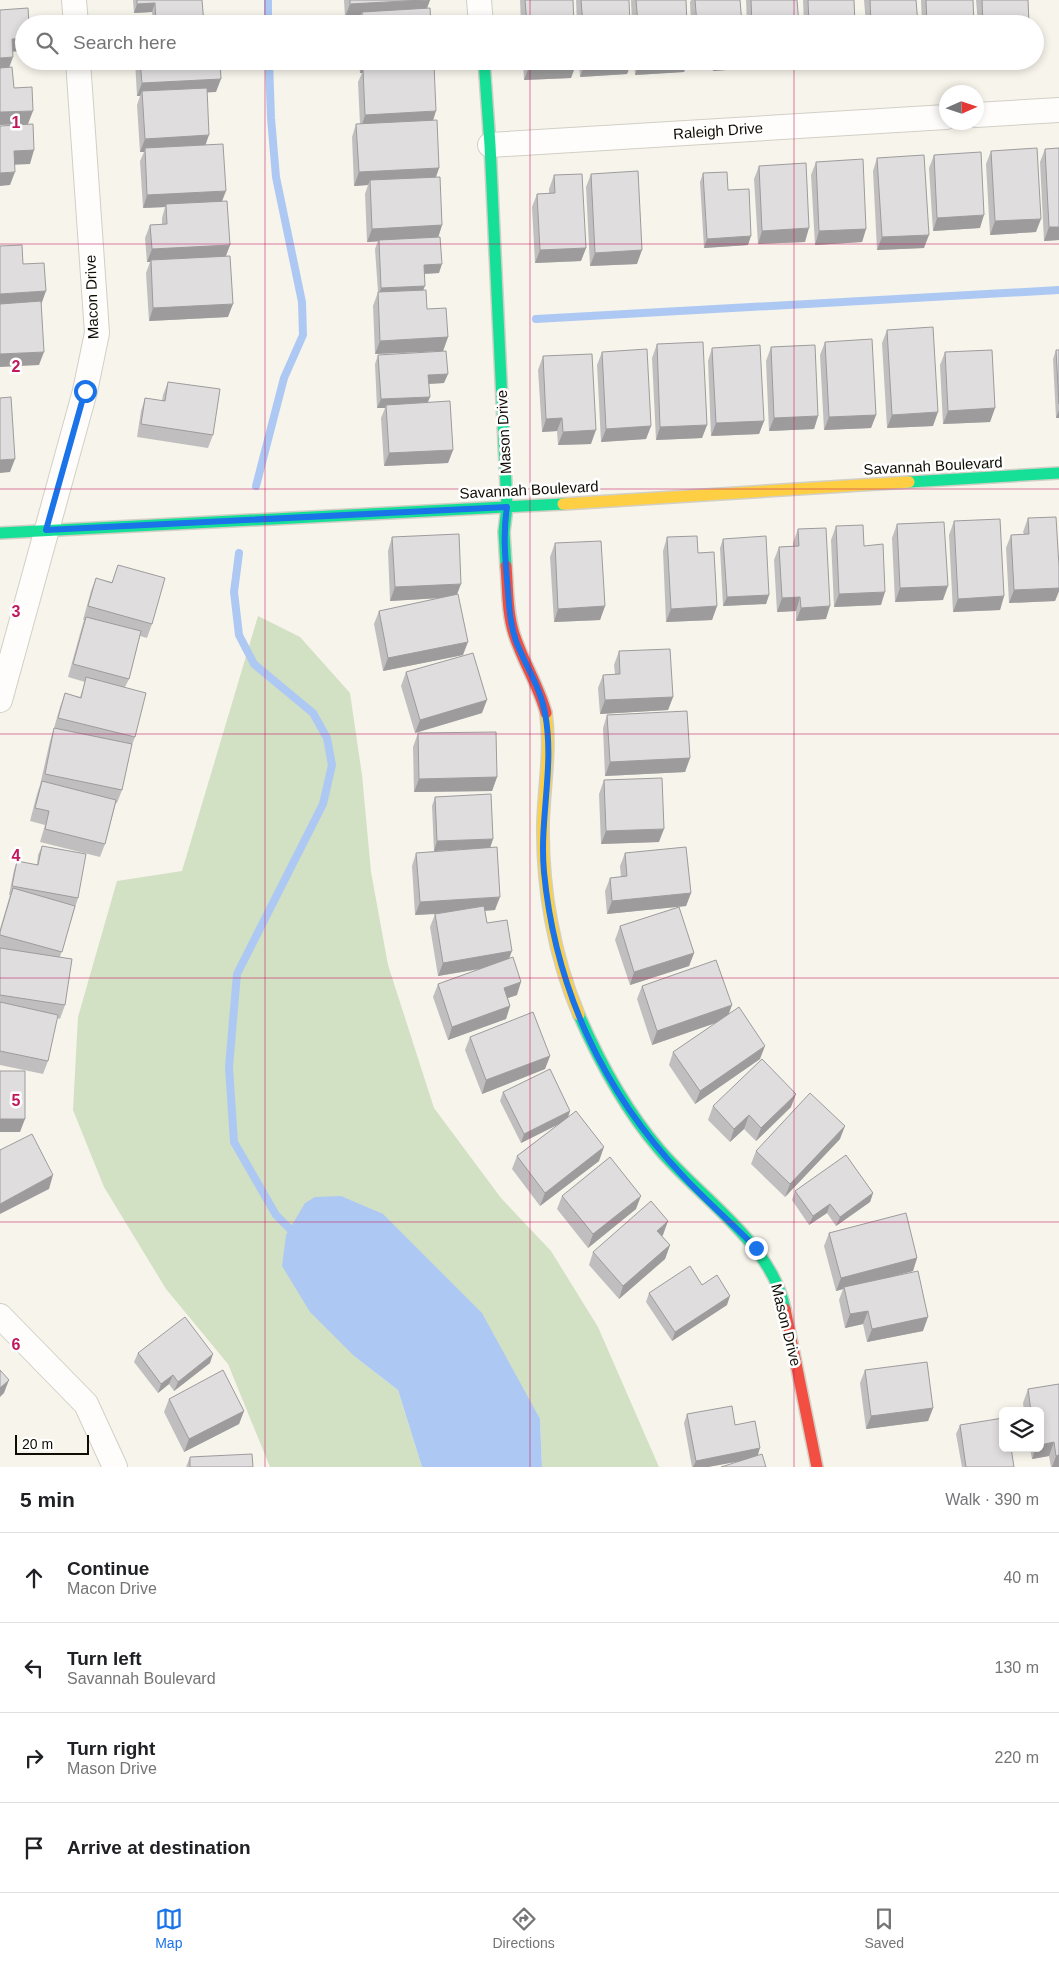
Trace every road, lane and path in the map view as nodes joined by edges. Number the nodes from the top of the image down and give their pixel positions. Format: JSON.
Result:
{"nodes":[{"id":1,"x":74,"y":0,"type":"edge"},
{"id":2,"x":479,"y":0,"type":"edge"},
{"id":3,"x":75,"y":15,"type":"edge"},
{"id":4,"x":480,"y":15,"type":"edge"},
{"id":5,"x":79,"y":70,"type":"edge"},
{"id":6,"x":485,"y":70,"type":"edge"},
{"id":7,"x":1059,"y":110,"type":"edge"},
{"id":8,"x":984,"y":115,"type":"edge"},
{"id":9,"x":939,"y":117,"type":"edge"},
{"id":10,"x":490,"y":145,"type":"junction"},
{"id":11,"x":1059,"y":473,"type":"edge"},
{"id":12,"x":507,"y":507,"type":"junction"},
{"id":13,"x":46,"y":530,"type":"junction"},
{"id":14,"x":0,"y":533,"type":"edge"},
{"id":15,"x":0,"y":700,"type":"edge"},
{"id":16,"x":0,"y":1316,"type":"edge"},
{"id":17,"x":115,"y":1467,"type":"edge"},
{"id":18,"x":817,"y":1467,"type":"edge"}],
"edges":[{"from":1,"to":3,"type":"street"},
{"from":2,"to":4,"type":"street"},
{"from":5,"to":13,"type":"street","name":"Macon Drive"},
{"from":6,"to":10,"type":"street","name":"Mason Drive"},
{"from":7,"to":8,"type":"street"},
{"from":9,"to":10,"type":"street","name":"Raleigh Drive"},
{"from":10,"to":12,"type":"street","name":"Mason Drive"},
{"from":11,"to":12,"type":"street","name":"Savannah Boulevard"},
{"from":12,"to":13,"type":"street","name":"Savannah Boulevard"},
{"from":12,"to":18,"type":"street","name":"Mason Drive"},
{"from":13,"to":14,"type":"street","name":"Savannah Boulevard"},
{"from":13,"to":15,"type":"street","name":"Macon Drive"},
{"from":16,"to":17,"type":"street"}]}
